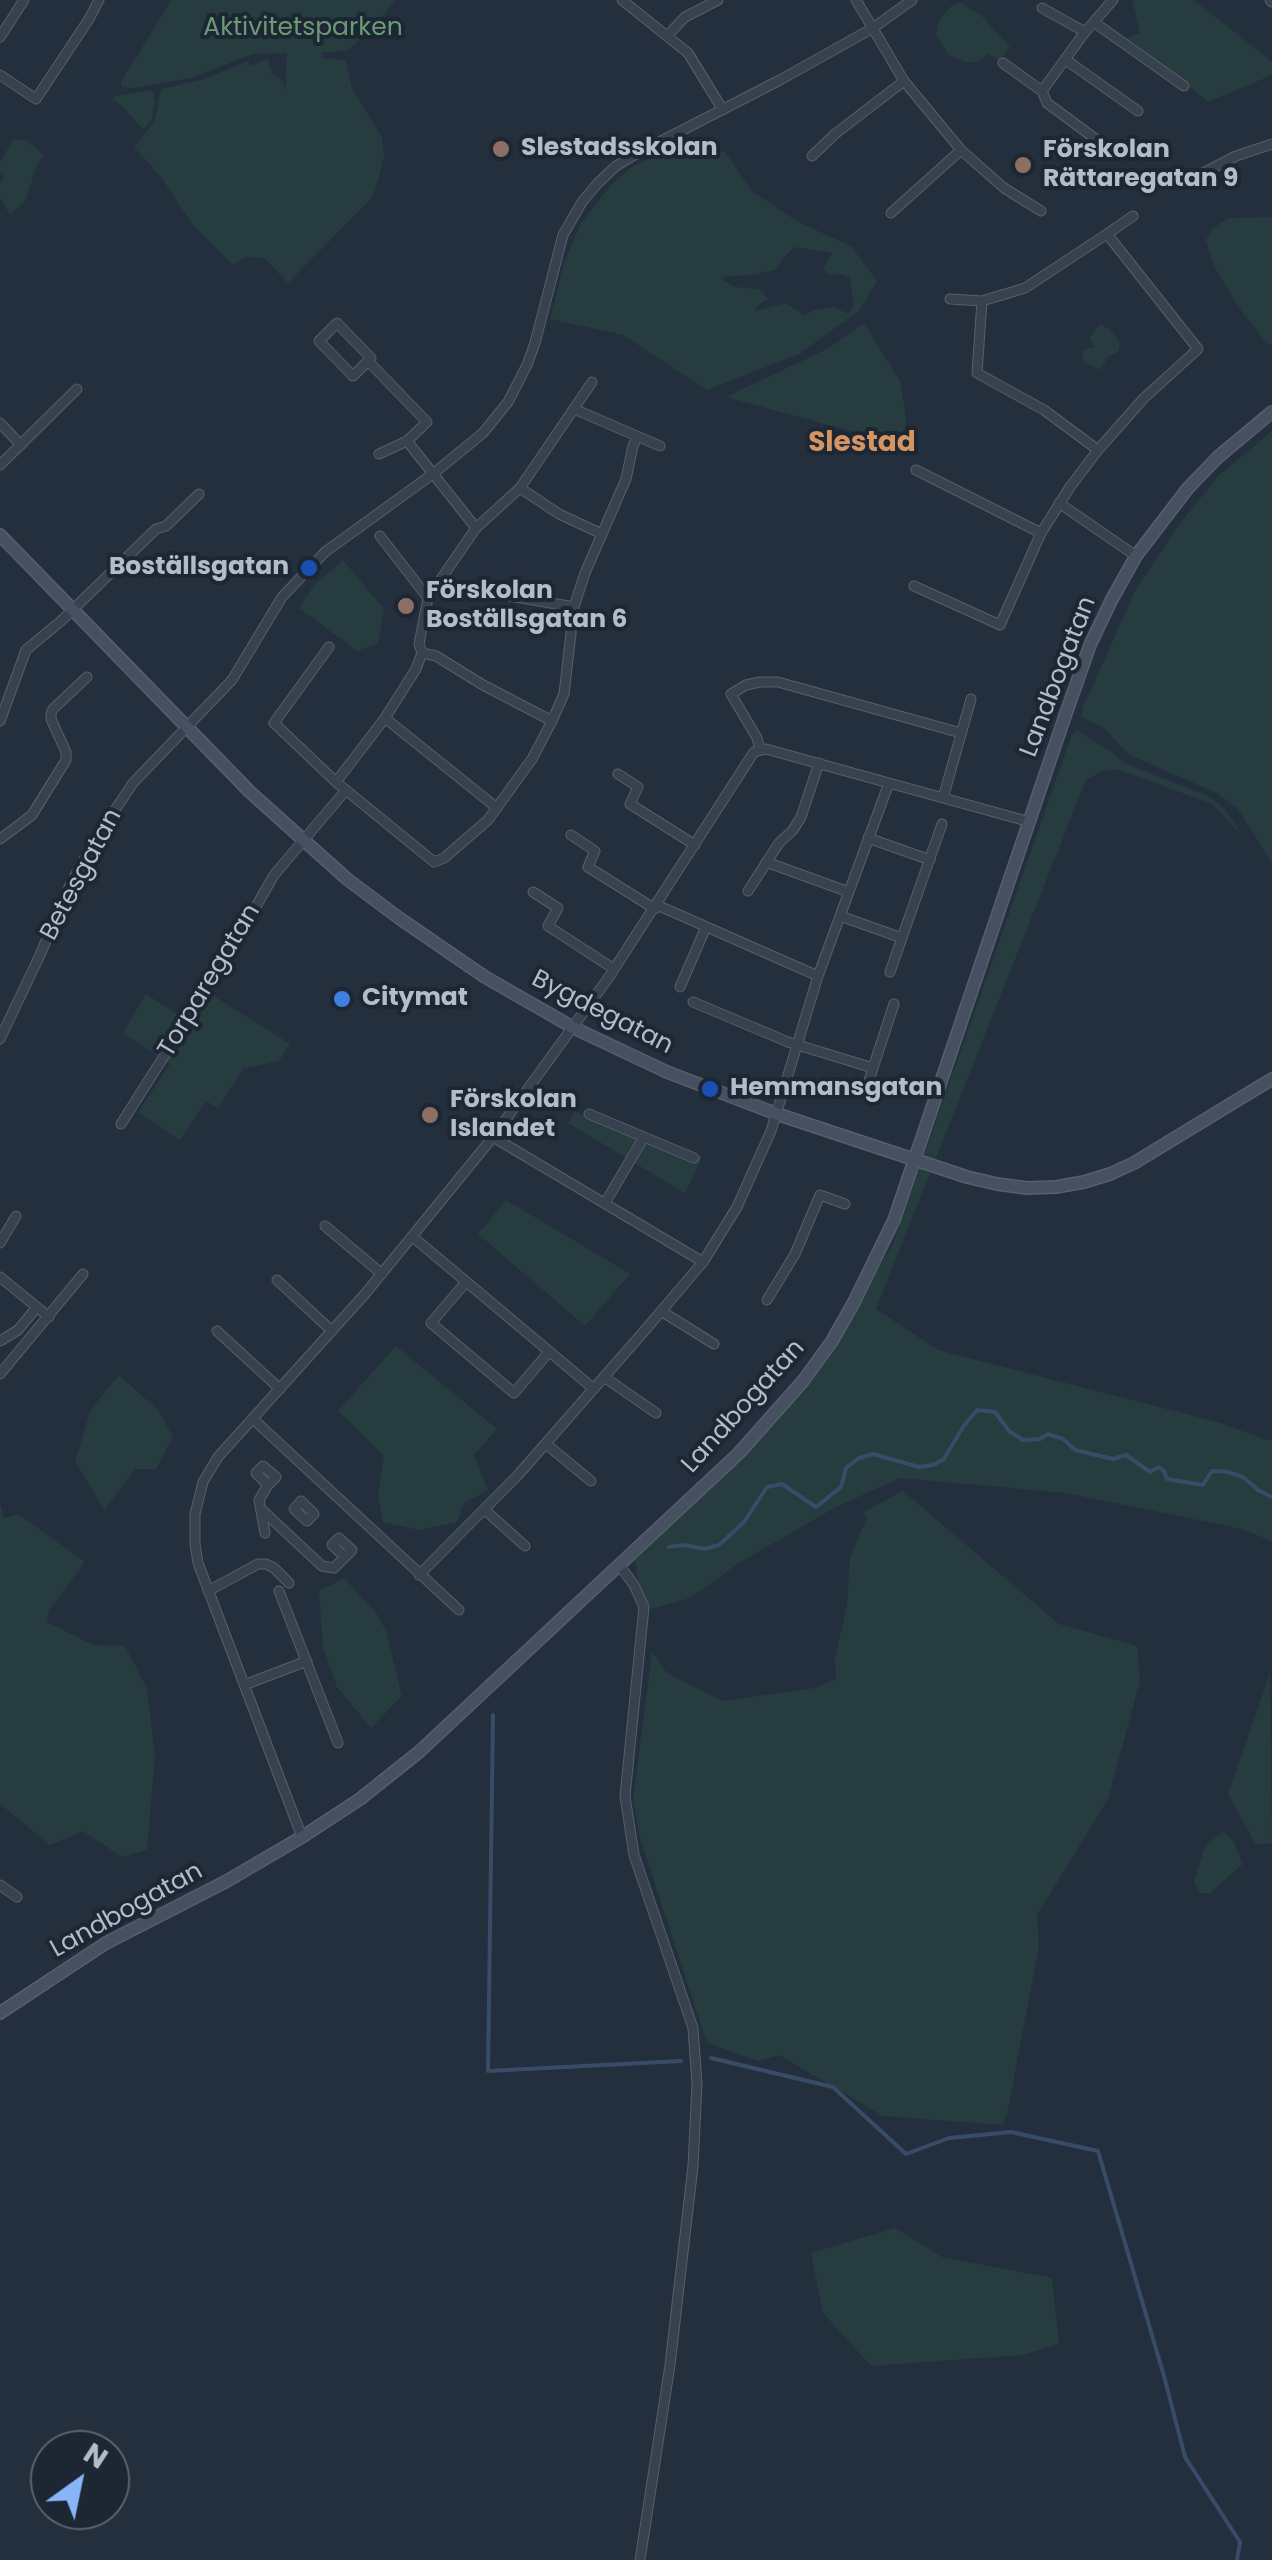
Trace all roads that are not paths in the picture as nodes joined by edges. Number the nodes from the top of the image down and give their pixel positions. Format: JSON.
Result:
{"nodes":[{"id":1,"x":24,"y":0,"type":"edge"},
{"id":2,"x":99,"y":0,"type":"edge"},
{"id":3,"x":622,"y":0,"type":"edge"},
{"id":4,"x":718,"y":0,"type":"edge"},
{"id":5,"x":856,"y":0,"type":"edge"},
{"id":6,"x":912,"y":0,"type":"edge"},
{"id":7,"x":1113,"y":0,"type":"edge"},
{"id":8,"x":1042,"y":8,"type":"dead end"},
{"id":9,"x":1095,"y":23,"type":"junction"},
{"id":10,"x":872,"y":28,"type":"junction"},
{"id":11,"x":1085,"y":32,"type":"junction"},
{"id":12,"x":666,"y":36,"type":"junction"},
{"id":13,"x":0,"y":37,"type":"edge"},
{"id":14,"x":1066,"y":60,"type":"junction"},
{"id":15,"x":1003,"y":63,"type":"dead end"},
{"id":16,"x":0,"y":75,"type":"edge"},
{"id":17,"x":904,"y":81,"type":"junction"},
{"id":18,"x":1184,"y":86,"type":"dead end"},
{"id":19,"x":1042,"y":91,"type":"junction"},
{"id":20,"x":723,"y":110,"type":"junction"},
{"id":21,"x":1138,"y":111,"type":"dead end"},
{"id":22,"x":1097,"y":140,"type":"dead end"},
{"id":23,"x":1272,"y":144,"type":"edge"},
{"id":24,"x":961,"y":150,"type":"junction"},
{"id":25,"x":812,"y":156,"type":"dead end"},
{"id":26,"x":1197,"y":176,"type":"dead end"},
{"id":27,"x":1041,"y":210,"type":"dead end"},
{"id":28,"x":892,"y":212,"type":"dead end"},
{"id":29,"x":1133,"y":216,"type":"dead end"},
{"id":30,"x":1106,"y":234,"type":"junction"},
{"id":31,"x":950,"y":299,"type":"dead end"},
{"id":32,"x":982,"y":301,"type":"junction"},
{"id":33,"x":368,"y":361,"type":"junction"},
{"id":34,"x":592,"y":382,"type":"dead end"},
{"id":35,"x":77,"y":390,"type":"dead end"},
{"id":36,"x":574,"y":410,"type":"junction"},
{"id":37,"x":1272,"y":412,"type":"edge"},
{"id":38,"x":0,"y":423,"type":"edge"},
{"id":39,"x":637,"y":437,"type":"junction"},
{"id":40,"x":407,"y":441,"type":"junction"},
{"id":41,"x":21,"y":445,"type":"junction"},
{"id":42,"x":660,"y":446,"type":"dead end"},
{"id":43,"x":1098,"y":450,"type":"junction"},
{"id":44,"x":378,"y":454,"type":"dead end"},
{"id":45,"x":0,"y":465,"type":"edge"},
{"id":46,"x":916,"y":470,"type":"dead end"},
{"id":47,"x":434,"y":472,"type":"junction"},
{"id":48,"x":520,"y":488,"type":"junction"},
{"id":49,"x":199,"y":494,"type":"dead end"},
{"id":50,"x":1059,"y":503,"type":"junction"},
{"id":51,"x":476,"y":528,"type":"junction"},
{"id":52,"x":1041,"y":533,"type":"junction"},
{"id":53,"x":602,"y":534,"type":"junction"},
{"id":54,"x":0,"y":535,"type":"edge"},
{"id":55,"x":380,"y":536,"type":"dead end"},
{"id":56,"x":1136,"y":556,"type":"junction"},
{"id":57,"x":914,"y":586,"type":"dead end"},
{"id":58,"x":486,"y":592,"type":"dead end"},
{"id":59,"x":428,"y":598,"type":"junction"},
{"id":60,"x":574,"y":607,"type":"junction"},
{"id":61,"x":73,"y":609,"type":"junction"},
{"id":62,"x":329,"y":648,"type":"dead end"},
{"id":63,"x":422,"y":653,"type":"junction"},
{"id":64,"x":86,"y":677,"type":"dead end"},
{"id":65,"x":971,"y":699,"type":"dead end"},
{"id":66,"x":385,"y":718,"type":"junction"},
{"id":67,"x":552,"y":720,"type":"junction"},
{"id":68,"x":0,"y":721,"type":"edge"},
{"id":69,"x":187,"y":728,"type":"junction"},
{"id":70,"x":961,"y":733,"type":"junction"},
{"id":71,"x":760,"y":749,"type":"junction"},
{"id":72,"x":819,"y":763,"type":"junction"},
{"id":73,"x":618,"y":774,"type":"dead end"},
{"id":74,"x":336,"y":782,"type":"junction"},
{"id":75,"x":888,"y":782,"type":"junction"},
{"id":76,"x":346,"y":790,"type":"junction"},
{"id":77,"x":943,"y":798,"type":"junction"},
{"id":78,"x":497,"y":808,"type":"junction"},
{"id":79,"x":1030,"y":822,"type":"junction"},
{"id":80,"x":942,"y":824,"type":"dead end"},
{"id":81,"x":571,"y":835,"type":"dead end"},
{"id":82,"x":868,"y":838,"type":"junction"},
{"id":83,"x":0,"y":839,"type":"edge"},
{"id":84,"x":302,"y":842,"type":"junction"},
{"id":85,"x":695,"y":845,"type":"junction"},
{"id":86,"x":930,"y":860,"type":"junction"},
{"id":87,"x":766,"y":862,"type":"junction"},
{"id":88,"x":748,"y":891,"type":"dead end"},
{"id":89,"x":533,"y":892,"type":"dead end"},
{"id":90,"x":849,"y":892,"type":"junction"},
{"id":91,"x":656,"y":907,"type":"junction"},
{"id":92,"x":840,"y":916,"type":"junction"},
{"id":93,"x":706,"y":927,"type":"junction"},
{"id":94,"x":902,"y":938,"type":"junction"},
{"id":95,"x":614,"y":970,"type":"junction"},
{"id":96,"x":890,"y":972,"type":"dead end"},
{"id":97,"x":818,"y":976,"type":"junction"},
{"id":98,"x":680,"y":986,"type":"dead end"},
{"id":99,"x":693,"y":1002,"type":"dead end"},
{"id":100,"x":894,"y":1004,"type":"dead end"},
{"id":101,"x":574,"y":1028,"type":"junction"},
{"id":102,"x":0,"y":1038,"type":"edge"},
{"id":103,"x":797,"y":1044,"type":"junction"},
{"id":104,"x":873,"y":1068,"type":"junction"},
{"id":105,"x":1272,"y":1080,"type":"edge"},
{"id":106,"x":868,"y":1084,"type":"dead end"},
{"id":107,"x":589,"y":1114,"type":"dead end"},
{"id":108,"x":778,"y":1114,"type":"junction"},
{"id":109,"x":121,"y":1124,"type":"dead end"},
{"id":110,"x":493,"y":1137,"type":"junction"},
{"id":111,"x":644,"y":1137,"type":"junction"},
{"id":112,"x":694,"y":1158,"type":"dead end"},
{"id":113,"x":915,"y":1160,"type":"junction"},
{"id":114,"x":606,"y":1204,"type":"junction"},
{"id":115,"x":845,"y":1204,"type":"dead end"},
{"id":116,"x":16,"y":1216,"type":"dead end"},
{"id":117,"x":324,"y":1226,"type":"dead end"},
{"id":118,"x":413,"y":1237,"type":"junction"},
{"id":119,"x":0,"y":1241,"type":"edge"},
{"id":120,"x":702,"y":1262,"type":"junction"},
{"id":121,"x":83,"y":1274,"type":"dead end"},
{"id":122,"x":382,"y":1274,"type":"junction"},
{"id":123,"x":0,"y":1277,"type":"edge"},
{"id":124,"x":277,"y":1280,"type":"dead end"},
{"id":125,"x":466,"y":1282,"type":"junction"},
{"id":126,"x":767,"y":1300,"type":"dead end"},
{"id":127,"x":36,"y":1308,"type":"junction"},
{"id":128,"x":662,"y":1310,"type":"junction"},
{"id":129,"x":49,"y":1317,"type":"junction"},
{"id":130,"x":217,"y":1331,"type":"dead end"},
{"id":131,"x":332,"y":1331,"type":"junction"},
{"id":132,"x":0,"y":1340,"type":"edge"},
{"id":133,"x":714,"y":1344,"type":"dead end"},
{"id":134,"x":549,"y":1352,"type":"junction"},
{"id":135,"x":0,"y":1374,"type":"edge"},
{"id":136,"x":604,"y":1377,"type":"junction"},
{"id":137,"x":594,"y":1389,"type":"junction"},
{"id":138,"x":280,"y":1390,"type":"junction"},
{"id":139,"x":656,"y":1414,"type":"dead end"},
{"id":140,"x":253,"y":1419,"type":"junction"},
{"id":141,"x":546,"y":1444,"type":"junction"},
{"id":142,"x":592,"y":1481,"type":"dead end"},
{"id":143,"x":268,"y":1485,"type":"dead end"},
{"id":144,"x":262,"y":1510,"type":"junction"},
{"id":145,"x":485,"y":1510,"type":"junction"},
{"id":146,"x":307,"y":1521,"type":"dead end"},
{"id":147,"x":265,"y":1533,"type":"dead end"},
{"id":148,"x":291,"y":1538,"type":"junction"},
{"id":149,"x":525,"y":1546,"type":"dead end"},
{"id":150,"x":345,"y":1558,"type":"dead end"},
{"id":151,"x":620,"y":1566,"type":"junction"},
{"id":152,"x":419,"y":1575,"type":"junction"},
{"id":153,"x":289,"y":1582,"type":"dead end"},
{"id":154,"x":208,"y":1591,"type":"junction"},
{"id":155,"x":279,"y":1591,"type":"dead end"},
{"id":156,"x":459,"y":1610,"type":"dead end"},
{"id":157,"x":306,"y":1660,"type":"junction"},
{"id":158,"x":244,"y":1685,"type":"junction"},
{"id":159,"x":338,"y":1744,"type":"dead end"},
{"id":160,"x":302,"y":1837,"type":"junction"},
{"id":161,"x":0,"y":1885,"type":"edge"},
{"id":162,"x":17,"y":1897,"type":"dead end"},
{"id":163,"x":0,"y":2014,"type":"edge"},
{"id":164,"x":640,"y":2560,"type":"edge"}],
"edges":[{"from":1,"to":13,"type":"street"},
{"from":2,"to":16,"type":"street"},
{"from":3,"to":12,"type":"street"},
{"from":4,"to":12,"type":"street"},
{"from":5,"to":10,"type":"street"},
{"from":6,"to":10,"type":"street"},
{"from":7,"to":9,"type":"street"},
{"from":8,"to":11,"type":"street"},
{"from":9,"to":11,"type":"street"},
{"from":9,"to":18,"type":"street"},
{"from":10,"to":17,"type":"street"},
{"from":10,"to":20,"type":"street"},
{"from":11,"to":14,"type":"street"},
{"from":12,"to":20,"type":"street"},
{"from":14,"to":19,"type":"street"},
{"from":14,"to":21,"type":"street"},
{"from":15,"to":19,"type":"street"},
{"from":17,"to":24,"type":"street"},
{"from":17,"to":25,"type":"street"},
{"from":19,"to":22,"type":"street"},
{"from":20,"to":47,"type":"street"},
{"from":23,"to":26,"type":"street"},
{"from":24,"to":27,"type":"street"},
{"from":24,"to":28,"type":"street"},
{"from":29,"to":30,"type":"street"},
{"from":30,"to":32,"type":"street"},
{"from":30,"to":43,"type":"street"},
{"from":31,"to":32,"type":"street"},
{"from":32,"to":43,"type":"street"},
{"from":33,"to":33,"type":"street"},
{"from":33,"to":40,"type":"street"},
{"from":34,"to":36,"type":"street"},
{"from":35,"to":41,"type":"street"},
{"from":36,"to":39,"type":"street"},
{"from":36,"to":48,"type":"street"},
{"from":37,"to":56,"type":"street","name":"Landbogatan"},
{"from":38,"to":41,"type":"street"},
{"from":39,"to":42,"type":"street"},
{"from":39,"to":53,"type":"street"},
{"from":40,"to":44,"type":"street"},
{"from":40,"to":47,"type":"street"},
{"from":41,"to":45,"type":"street"},
{"from":43,"to":50,"type":"street"},
{"from":46,"to":52,"type":"street"},
{"from":47,"to":51,"type":"street"},
{"from":47,"to":69,"type":"street"},
{"from":48,"to":51,"type":"street"},
{"from":48,"to":53,"type":"street"},
{"from":49,"to":61,"type":"street"},
{"from":50,"to":52,"type":"street"},
{"from":50,"to":56,"type":"street"},
{"from":51,"to":59,"type":"street"},
{"from":52,"to":57,"type":"street"},
{"from":53,"to":60,"type":"street"},
{"from":54,"to":61,"type":"street","name":"Bygdegatan"},
{"from":55,"to":59,"type":"street"},
{"from":56,"to":79,"type":"street","name":"Landbogatan"},
{"from":58,"to":60,"type":"street"},
{"from":59,"to":63,"type":"street"},
{"from":60,"to":67,"type":"street"},
{"from":61,"to":68,"type":"street"},
{"from":61,"to":69,"type":"street","name":"Bygdegatan"},
{"from":62,"to":74,"type":"street"},
{"from":63,"to":66,"type":"street"},
{"from":63,"to":67,"type":"street"},
{"from":64,"to":83,"type":"street"},
{"from":65,"to":70,"type":"street"},
{"from":66,"to":74,"type":"street"},
{"from":66,"to":78,"type":"street"},
{"from":67,"to":78,"type":"street"},
{"from":69,"to":84,"type":"street","name":"Bygdegatan"},
{"from":69,"to":102,"type":"street","name":"Betesgatan"},
{"from":70,"to":71,"type":"street"},
{"from":70,"to":77,"type":"street"},
{"from":71,"to":72,"type":"street"},
{"from":71,"to":85,"type":"street"},
{"from":72,"to":75,"type":"street"},
{"from":72,"to":87,"type":"street"},
{"from":73,"to":85,"type":"street"},
{"from":74,"to":76,"type":"street"},
{"from":75,"to":77,"type":"street"},
{"from":75,"to":82,"type":"street"},
{"from":76,"to":78,"type":"street"},
{"from":76,"to":84,"type":"street"},
{"from":77,"to":79,"type":"street"},
{"from":79,"to":113,"type":"street","name":"Landbogatan"},
{"from":80,"to":86,"type":"street"},
{"from":81,"to":91,"type":"street"},
{"from":82,"to":86,"type":"street"},
{"from":82,"to":90,"type":"street"},
{"from":84,"to":101,"type":"street","name":"Bygdegatan"},
{"from":84,"to":109,"type":"street","name":"Torparegatan"},
{"from":85,"to":91,"type":"street"},
{"from":86,"to":94,"type":"street"},
{"from":87,"to":88,"type":"street"},
{"from":87,"to":90,"type":"street"},
{"from":89,"to":95,"type":"street"},
{"from":90,"to":92,"type":"street"},
{"from":91,"to":93,"type":"street"},
{"from":91,"to":95,"type":"street"},
{"from":92,"to":94,"type":"street"},
{"from":92,"to":97,"type":"street"},
{"from":93,"to":97,"type":"street"},
{"from":93,"to":98,"type":"street"},
{"from":94,"to":96,"type":"street"},
{"from":95,"to":101,"type":"street"},
{"from":97,"to":103,"type":"street"},
{"from":99,"to":103,"type":"street"},
{"from":100,"to":104,"type":"street"},
{"from":101,"to":108,"type":"street","name":"Bygdegatan"},
{"from":101,"to":110,"type":"street"},
{"from":103,"to":104,"type":"street"},
{"from":103,"to":108,"type":"street"},
{"from":104,"to":106,"type":"street"},
{"from":105,"to":113,"type":"street","name":"Bygdegatan"},
{"from":107,"to":111,"type":"street"},
{"from":108,"to":113,"type":"street","name":"Bygdegatan"},
{"from":108,"to":120,"type":"street"},
{"from":110,"to":114,"type":"street"},
{"from":110,"to":118,"type":"street"},
{"from":111,"to":112,"type":"street"},
{"from":111,"to":114,"type":"street"},
{"from":113,"to":151,"type":"street","name":"Landbogatan"},
{"from":114,"to":120,"type":"street"},
{"from":115,"to":126,"type":"street"},
{"from":116,"to":119,"type":"street"},
{"from":117,"to":122,"type":"street"},
{"from":118,"to":122,"type":"street"},
{"from":118,"to":125,"type":"street"},
{"from":120,"to":128,"type":"street"},
{"from":121,"to":129,"type":"street"},
{"from":122,"to":131,"type":"street"},
{"from":123,"to":127,"type":"street"},
{"from":124,"to":131,"type":"street"},
{"from":125,"to":134,"type":"street"},
{"from":125,"to":134,"type":"street"},
{"from":127,"to":129,"type":"street"},
{"from":127,"to":132,"type":"street"},
{"from":128,"to":133,"type":"street"},
{"from":128,"to":136,"type":"street"},
{"from":129,"to":135,"type":"street"},
{"from":130,"to":138,"type":"street"},
{"from":131,"to":138,"type":"street"},
{"from":134,"to":137,"type":"street"},
{"from":136,"to":137,"type":"street"},
{"from":136,"to":139,"type":"street"},
{"from":137,"to":141,"type":"street"},
{"from":138,"to":140,"type":"street"},
{"from":140,"to":152,"type":"street"},
{"from":140,"to":154,"type":"street"},
{"from":141,"to":142,"type":"street"},
{"from":141,"to":145,"type":"street"},
{"from":143,"to":144,"type":"street"},
{"from":144,"to":147,"type":"street"},
{"from":144,"to":148,"type":"street"},
{"from":145,"to":149,"type":"street"},
{"from":145,"to":152,"type":"street"},
{"from":146,"to":148,"type":"street"},
{"from":148,"to":150,"type":"street"},
{"from":151,"to":160,"type":"street","name":"Landbogatan"},
{"from":151,"to":164,"type":"street"},
{"from":152,"to":156,"type":"street"},
{"from":153,"to":154,"type":"street"},
{"from":154,"to":158,"type":"street"},
{"from":155,"to":157,"type":"street"},
{"from":157,"to":158,"type":"street"},
{"from":157,"to":159,"type":"street"},
{"from":158,"to":160,"type":"street"},
{"from":160,"to":163,"type":"street","name":"Landbogatan"},
{"from":161,"to":162,"type":"street"}]}
